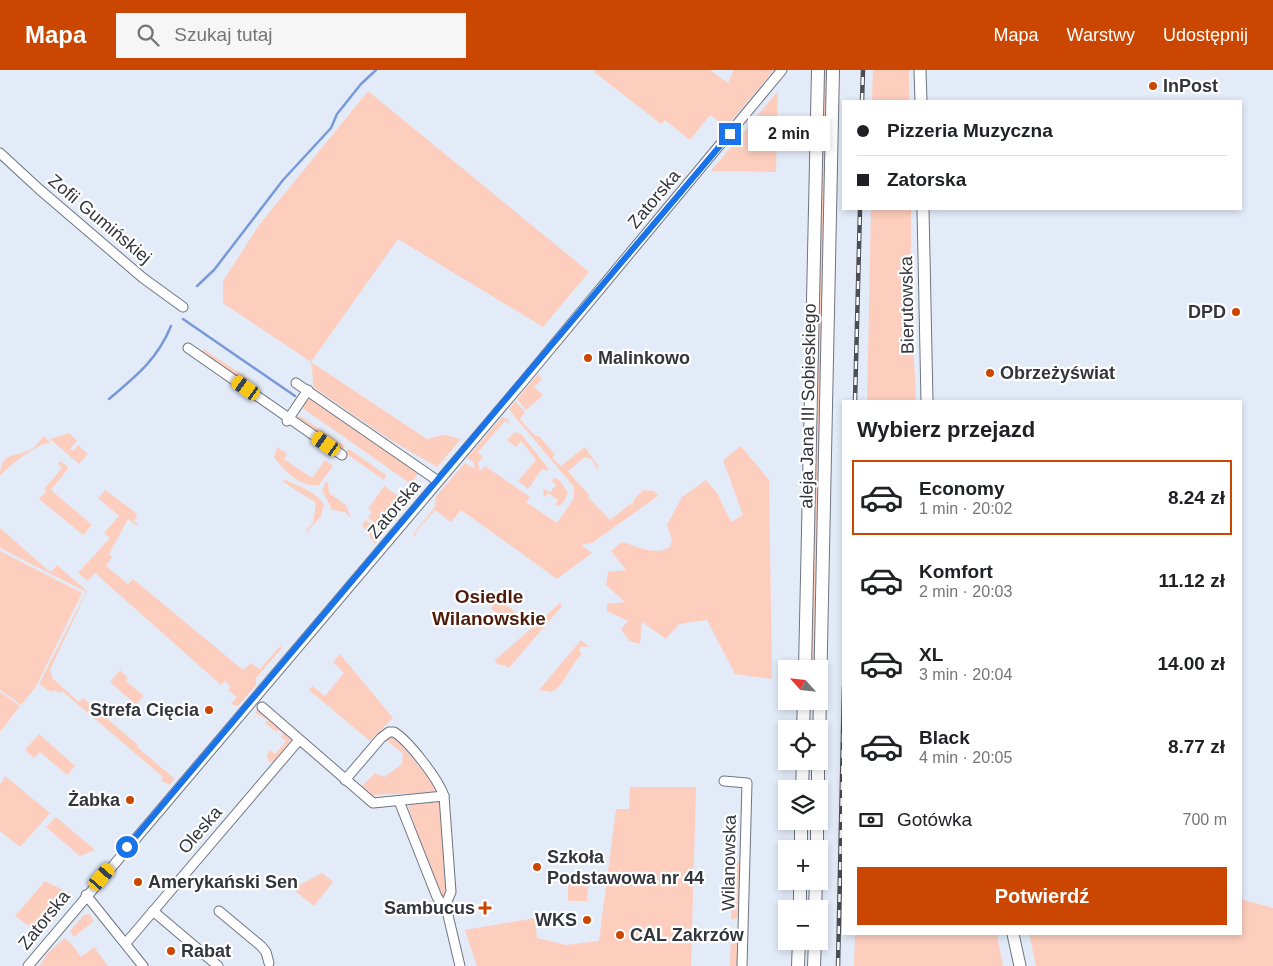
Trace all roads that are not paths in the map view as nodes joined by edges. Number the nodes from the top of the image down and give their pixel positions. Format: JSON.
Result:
{"nodes":[{"id":1,"x":782,"y":70,"type":"edge"},
{"id":2,"x":818,"y":70,"type":"edge"},
{"id":3,"x":833,"y":70,"type":"edge"},
{"id":4,"x":920,"y":70,"type":"edge"},
{"id":5,"x":921,"y":100,"type":"edge"},
{"id":6,"x":0,"y":152,"type":"edge"},
{"id":7,"x":923,"y":210,"type":"edge"},
{"id":8,"x":183,"y":307,"type":"dead end"},
{"id":9,"x":188,"y":348,"type":"dead end"},
{"id":10,"x":296,"y":383,"type":"dead end"},
{"id":11,"x":308,"y":390,"type":"junction"},
{"id":12,"x":927,"y":400,"type":"edge"},
{"id":13,"x":288,"y":420,"type":"junction"},
{"id":14,"x":342,"y":455,"type":"dead end"},
{"id":15,"x":438,"y":481,"type":"junction"},
{"id":16,"x":805,"y":660,"type":"edge"},
{"id":17,"x":262,"y":707,"type":"dead end"},
{"id":18,"x":819,"y":720,"type":"edge"},
{"id":19,"x":300,"y":740,"type":"junction"},
{"id":20,"x":345,"y":780,"type":"junction"},
{"id":21,"x":724,"y":780,"type":"dead end"},
{"id":22,"x":444,"y":796,"type":"junction"},
{"id":23,"x":399,"y":801,"type":"junction"},
{"id":24,"x":86,"y":895,"type":"junction"},
{"id":25,"x":445,"y":906,"type":"junction"},
{"id":26,"x":153,"y":911,"type":"junction"},
{"id":27,"x":219,"y":911,"type":"dead end"},
{"id":28,"x":1013,"y":935,"type":"edge"},
{"id":29,"x":126,"y":943,"type":"junction"},
{"id":30,"x":799,"y":950,"type":"edge"},
{"id":31,"x":815,"y":950,"type":"edge"},
{"id":32,"x":269,"y":963,"type":"dead end"},
{"id":33,"x":28,"y":966,"type":"edge"},
{"id":34,"x":143,"y":966,"type":"edge"},
{"id":35,"x":218,"y":966,"type":"edge"},
{"id":36,"x":460,"y":966,"type":"edge"},
{"id":37,"x":742,"y":966,"type":"edge"},
{"id":38,"x":798,"y":966,"type":"edge"},
{"id":39,"x":814,"y":966,"type":"edge"},
{"id":40,"x":1020,"y":966,"type":"edge"}],
"edges":[{"from":1,"to":15,"type":"street","name":"Zatorska"},
{"from":2,"to":16,"type":"main road","name":"aleja Jana III Sobieskiego"},
{"from":3,"to":18,"type":"main road","name":"aleja Jana III Sobieskiego"},
{"from":4,"to":5,"type":"street"},
{"from":6,"to":8,"type":"street","name":"Zofii Gumińskiej"},
{"from":7,"to":12,"type":"street","name":"Bierutowska"},
{"from":9,"to":13,"type":"street"},
{"from":10,"to":11,"type":"street"},
{"from":11,"to":13,"type":"street"},
{"from":11,"to":15,"type":"street"},
{"from":13,"to":14,"type":"street"},
{"from":15,"to":24,"type":"street","name":"Zatorska"},
{"from":17,"to":19,"type":"street"},
{"from":19,"to":20,"type":"street"},
{"from":19,"to":26,"type":"street","name":"Oleska"},
{"from":20,"to":22,"type":"street"},
{"from":20,"to":23,"type":"street"},
{"from":21,"to":37,"type":"street","name":"Wilanowska"},
{"from":22,"to":23,"type":"street"},
{"from":22,"to":25,"type":"street"},
{"from":23,"to":25,"type":"street"},
{"from":24,"to":29,"type":"street"},
{"from":24,"to":33,"type":"street","name":"Zatorska"},
{"from":25,"to":36,"type":"street"},
{"from":26,"to":29,"type":"street","name":"Oleska"},
{"from":26,"to":35,"type":"street"},
{"from":27,"to":32,"type":"street"},
{"from":28,"to":40,"type":"street"},
{"from":29,"to":34,"type":"street"},
{"from":30,"to":38,"type":"main road"},
{"from":31,"to":39,"type":"main road"}]}
